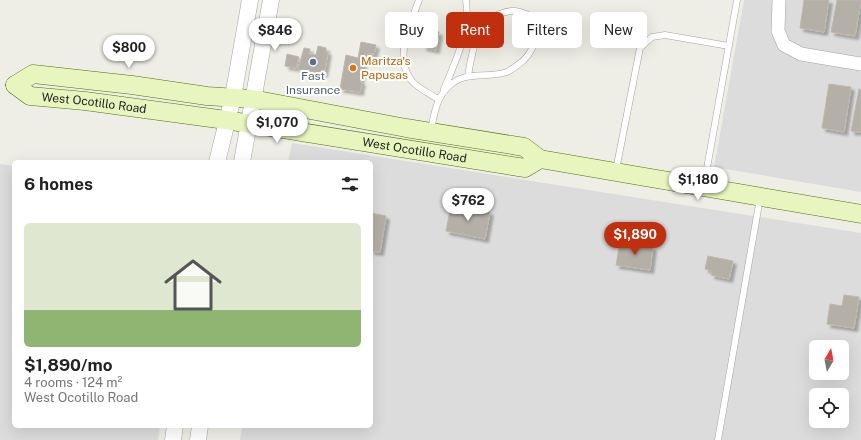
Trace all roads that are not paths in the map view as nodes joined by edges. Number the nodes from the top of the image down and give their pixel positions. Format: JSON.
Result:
{"nodes":[{"id":1,"x":250,"y":0,"type":"edge"},
{"id":2,"x":271,"y":0,"type":"edge"},
{"id":3,"x":420,"y":0,"type":"edge"},
{"id":4,"x":466,"y":0,"type":"edge"},
{"id":5,"x":737,"y":0,"type":"edge"},
{"id":6,"x":779,"y":0,"type":"edge"},
{"id":7,"x":729,"y":46,"type":"junction"},
{"id":8,"x":861,"y":64,"type":"edge"},
{"id":9,"x":468,"y":76,"type":"junction"},
{"id":10,"x":7,"y":85,"type":"edge"},
{"id":11,"x":233,"y":97,"type":"junction"},
{"id":12,"x":252,"y":99,"type":"junction"},
{"id":13,"x":439,"y":100,"type":"junction"},
{"id":14,"x":226,"y":120,"type":"junction"},
{"id":15,"x":248,"y":124,"type":"junction"},
{"id":16,"x":431,"y":132,"type":"junction"},
{"id":17,"x":540,"y":159,"type":"junction"},
{"id":18,"x":218,"y":160,"type":"edge"},
{"id":19,"x":242,"y":160,"type":"edge"},
{"id":20,"x":615,"y":172,"type":"junction"},
{"id":21,"x":704,"y":187,"type":"junction"},
{"id":22,"x":760,"y":197,"type":"junction"},
{"id":23,"x":861,"y":214,"type":"edge"},
{"id":24,"x":175,"y":428,"type":"edge"},
{"id":25,"x":200,"y":428,"type":"edge"},
{"id":26,"x":172,"y":440,"type":"edge"},
{"id":27,"x":198,"y":440,"type":"edge"},
{"id":28,"x":718,"y":440,"type":"edge"}],
"edges":[{"from":1,"to":11,"type":"street"},
{"from":2,"to":12,"type":"street"},
{"from":3,"to":13,"type":"lane"},
{"from":4,"to":13,"type":"lane"},
{"from":5,"to":7,"type":"lane"},
{"from":6,"to":8,"type":"street"},
{"from":7,"to":20,"type":"lane"},
{"from":7,"to":21,"type":"lane"},
{"from":9,"to":9,"type":"lane"},
{"from":9,"to":13,"type":"lane"},
{"from":10,"to":11,"type":"main road","name":"West Ocotillo Road"},
{"from":10,"to":14,"type":"main road","name":"West Ocotillo Road"},
{"from":11,"to":12,"type":"main road","name":"West Ocotillo Road"},
{"from":11,"to":14,"type":"street"},
{"from":12,"to":15,"type":"street"},
{"from":12,"to":16,"type":"main road","name":"West Ocotillo Road"},
{"from":13,"to":16,"type":"lane"},
{"from":14,"to":15,"type":"main road","name":"West Ocotillo Road"},
{"from":14,"to":18,"type":"street"},
{"from":15,"to":17,"type":"main road","name":"West Ocotillo Road"},
{"from":15,"to":19,"type":"street"},
{"from":16,"to":17,"type":"main road","name":"West Ocotillo Road"},
{"from":17,"to":20,"type":"main road","name":"West Ocotillo Road"},
{"from":20,"to":21,"type":"main road","name":"West Ocotillo Road"},
{"from":21,"to":22,"type":"main road","name":"West Ocotillo Road"},
{"from":22,"to":23,"type":"main road","name":"West Ocotillo Road"},
{"from":22,"to":28,"type":"lane"},
{"from":24,"to":26,"type":"street"},
{"from":25,"to":27,"type":"street"}]}
